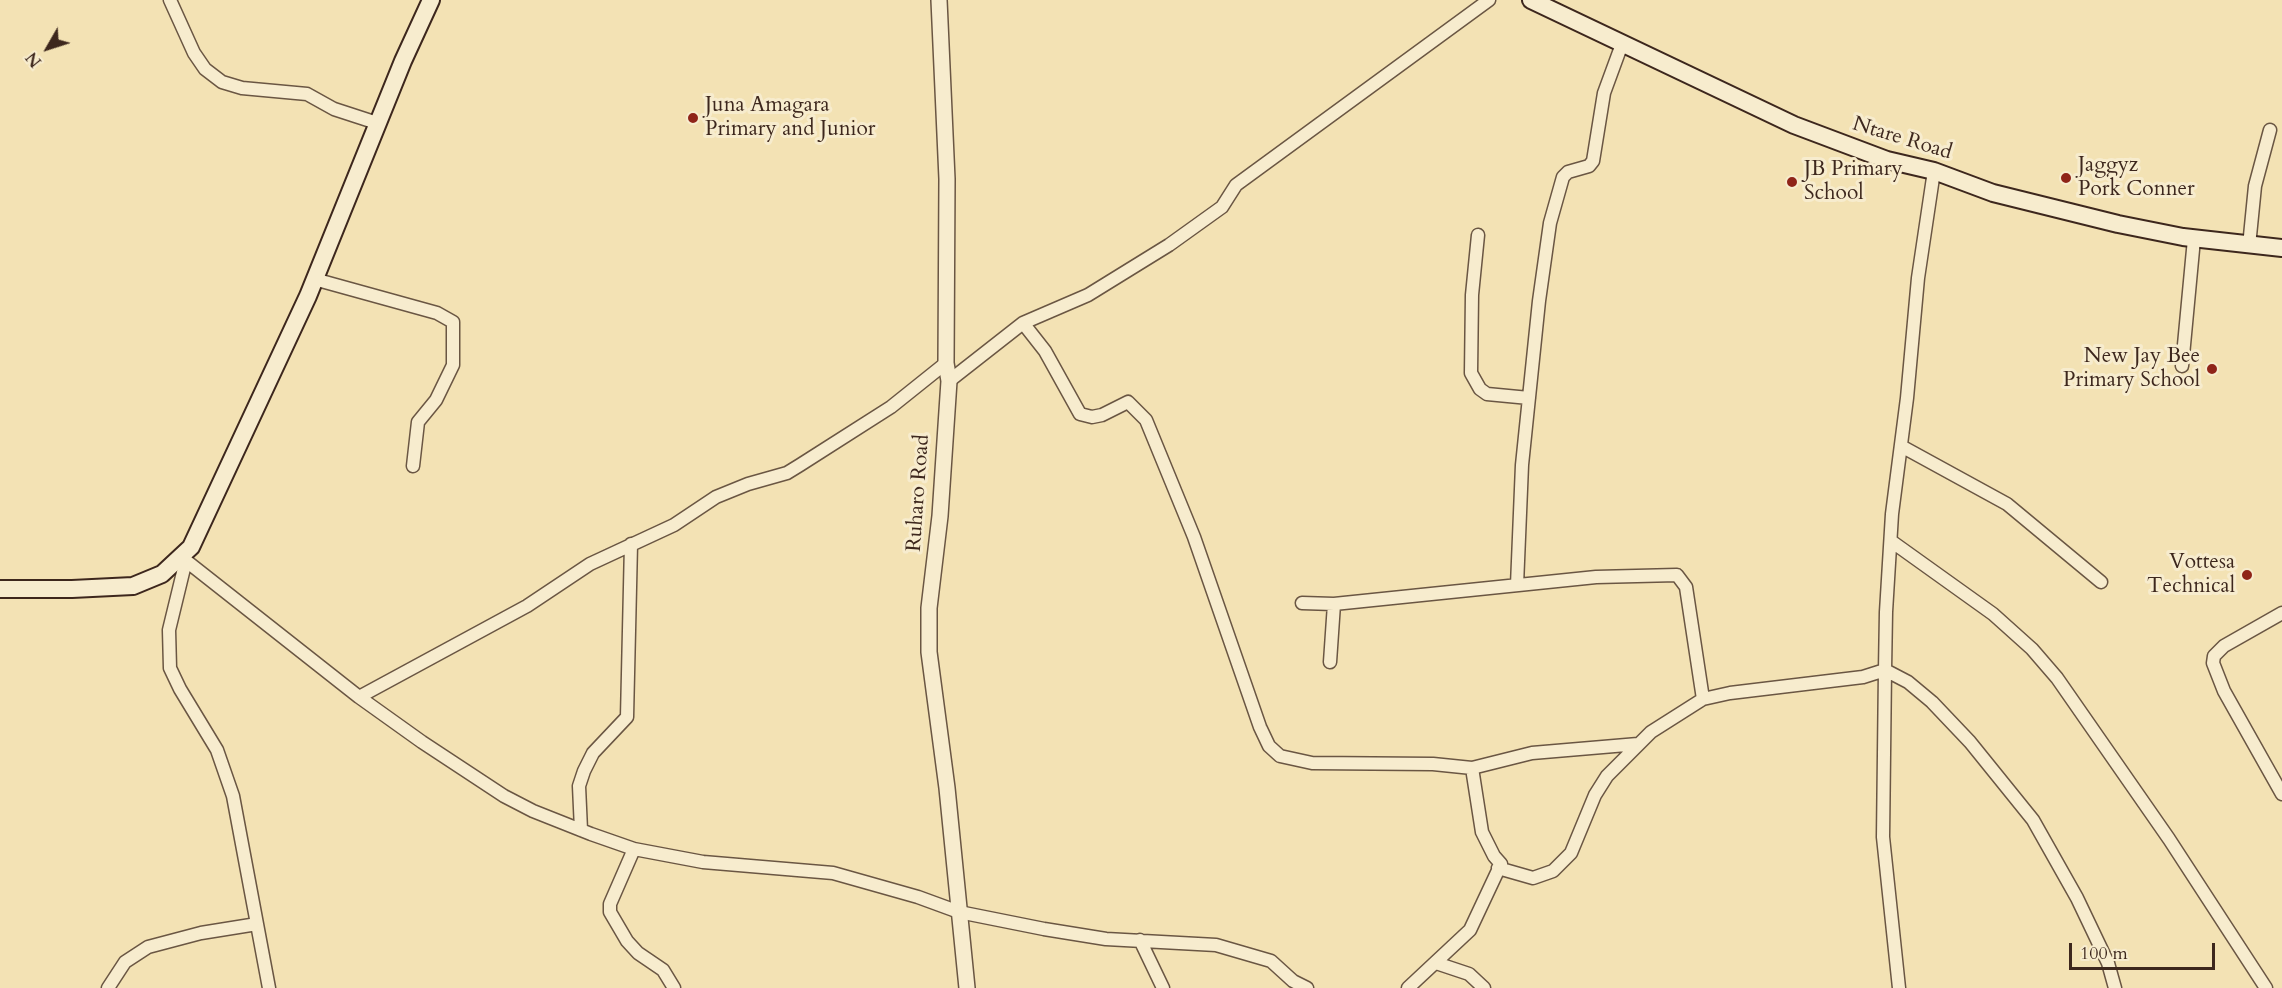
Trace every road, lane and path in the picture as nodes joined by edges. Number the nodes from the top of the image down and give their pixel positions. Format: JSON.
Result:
{"nodes":[{"id":1,"x":170,"y":0,"type":"edge"},
{"id":2,"x":431,"y":0,"type":"edge"},
{"id":3,"x":939,"y":0,"type":"edge"},
{"id":4,"x":1489,"y":0,"type":"edge"},
{"id":5,"x":1532,"y":0,"type":"edge"},
{"id":6,"x":1622,"y":44,"type":"junction"},
{"id":7,"x":377,"y":123,"type":"junction"},
{"id":8,"x":2270,"y":130,"type":"dead end"},
{"id":9,"x":1934,"y":171,"type":"junction"},
{"id":10,"x":1478,"y":235,"type":"dead end"},
{"id":11,"x":2194,"y":239,"type":"junction"},
{"id":12,"x":2249,"y":246,"type":"junction"},
{"id":13,"x":2282,"y":248,"type":"edge"},
{"id":14,"x":314,"y":279,"type":"junction"},
{"id":15,"x":1023,"y":323,"type":"junction"},
{"id":16,"x":946,"y":363,"type":"junction"},
{"id":17,"x":2182,"y":366,"type":"dead end"},
{"id":18,"x":949,"y":381,"type":"junction"},
{"id":19,"x":1529,"y":398,"type":"junction"},
{"id":20,"x":1901,"y":446,"type":"junction"},
{"id":21,"x":412,"y":466,"type":"dead end"},
{"id":22,"x":1891,"y":541,"type":"junction"},
{"id":23,"x":631,"y":544,"type":"junction"},
{"id":24,"x":183,"y":558,"type":"junction"},
{"id":25,"x":2101,"y":582,"type":"dead end"},
{"id":26,"x":1517,"y":585,"type":"junction"},
{"id":27,"x":0,"y":589,"type":"edge"},
{"id":28,"x":1302,"y":603,"type":"dead end"},
{"id":29,"x":1334,"y":603,"type":"junction"},
{"id":30,"x":2282,"y":613,"type":"edge"},
{"id":31,"x":1330,"y":662,"type":"dead end"},
{"id":32,"x":1885,"y":670,"type":"junction"},
{"id":33,"x":359,"y":697,"type":"junction"},
{"id":34,"x":1703,"y":699,"type":"junction"},
{"id":35,"x":1638,"y":744,"type":"junction"},
{"id":36,"x":1472,"y":768,"type":"junction"},
{"id":37,"x":2282,"y":794,"type":"edge"},
{"id":38,"x":581,"y":830,"type":"junction"},
{"id":39,"x":634,"y":849,"type":"junction"},
{"id":40,"x":1498,"y":868,"type":"junction"},
{"id":41,"x":959,"y":912,"type":"junction"},
{"id":42,"x":257,"y":924,"type":"junction"},
{"id":43,"x":1140,"y":940,"type":"junction"},
{"id":44,"x":1436,"y":963,"type":"junction"},
{"id":45,"x":108,"y":988,"type":"edge"},
{"id":46,"x":269,"y":988,"type":"edge"},
{"id":47,"x":674,"y":988,"type":"edge"},
{"id":48,"x":966,"y":988,"type":"edge"},
{"id":49,"x":1163,"y":988,"type":"edge"},
{"id":50,"x":1307,"y":988,"type":"edge"},
{"id":51,"x":1408,"y":988,"type":"edge"},
{"id":52,"x":1484,"y":988,"type":"edge"},
{"id":53,"x":1899,"y":988,"type":"edge"},
{"id":54,"x":2115,"y":988,"type":"edge"},
{"id":55,"x":2266,"y":988,"type":"edge"}],
"edges":[{"from":1,"to":7,"type":"street"},
{"from":2,"to":7,"type":"main road"},
{"from":3,"to":16,"type":"street","name":"Ruharo Road"},
{"from":4,"to":15,"type":"street"},
{"from":5,"to":6,"type":"main road","name":"Ntare Road"},
{"from":6,"to":9,"type":"main road","name":"Ntare Road"},
{"from":6,"to":19,"type":"street"},
{"from":7,"to":14,"type":"main road"},
{"from":8,"to":12,"type":"street"},
{"from":9,"to":11,"type":"main road","name":"Ntare Road"},
{"from":9,"to":20,"type":"street"},
{"from":10,"to":19,"type":"street"},
{"from":11,"to":12,"type":"main road","name":"Ntare Road"},
{"from":11,"to":17,"type":"street"},
{"from":12,"to":13,"type":"main road","name":"Ntare Road"},
{"from":14,"to":21,"type":"street"},
{"from":14,"to":24,"type":"main road"},
{"from":15,"to":18,"type":"street"},
{"from":15,"to":36,"type":"street"},
{"from":16,"to":18,"type":"street","name":"Ruharo Road"},
{"from":16,"to":23,"type":"street"},
{"from":18,"to":41,"type":"street","name":"Ruharo Road"},
{"from":19,"to":26,"type":"street"},
{"from":20,"to":22,"type":"street"},
{"from":20,"to":25,"type":"street"},
{"from":22,"to":32,"type":"street"},
{"from":22,"to":55,"type":"street"},
{"from":23,"to":33,"type":"street"},
{"from":23,"to":38,"type":"street"},
{"from":24,"to":27,"type":"main road"},
{"from":24,"to":33,"type":"street"},
{"from":24,"to":42,"type":"street"},
{"from":26,"to":29,"type":"street"},
{"from":26,"to":34,"type":"street"},
{"from":28,"to":29,"type":"street"},
{"from":29,"to":31,"type":"street"},
{"from":30,"to":37,"type":"street"},
{"from":32,"to":34,"type":"street"},
{"from":32,"to":53,"type":"street"},
{"from":32,"to":54,"type":"street"},
{"from":33,"to":38,"type":"street"},
{"from":34,"to":35,"type":"street"},
{"from":35,"to":36,"type":"street"},
{"from":35,"to":40,"type":"street"},
{"from":36,"to":40,"type":"street"},
{"from":38,"to":39,"type":"street"},
{"from":39,"to":41,"type":"street"},
{"from":39,"to":47,"type":"street"},
{"from":40,"to":44,"type":"street"},
{"from":41,"to":43,"type":"street"},
{"from":41,"to":48,"type":"street","name":"Ruharo Road"},
{"from":42,"to":45,"type":"street"},
{"from":42,"to":46,"type":"street"},
{"from":43,"to":49,"type":"street"},
{"from":43,"to":50,"type":"street"},
{"from":44,"to":51,"type":"street"},
{"from":44,"to":52,"type":"street"}]}
